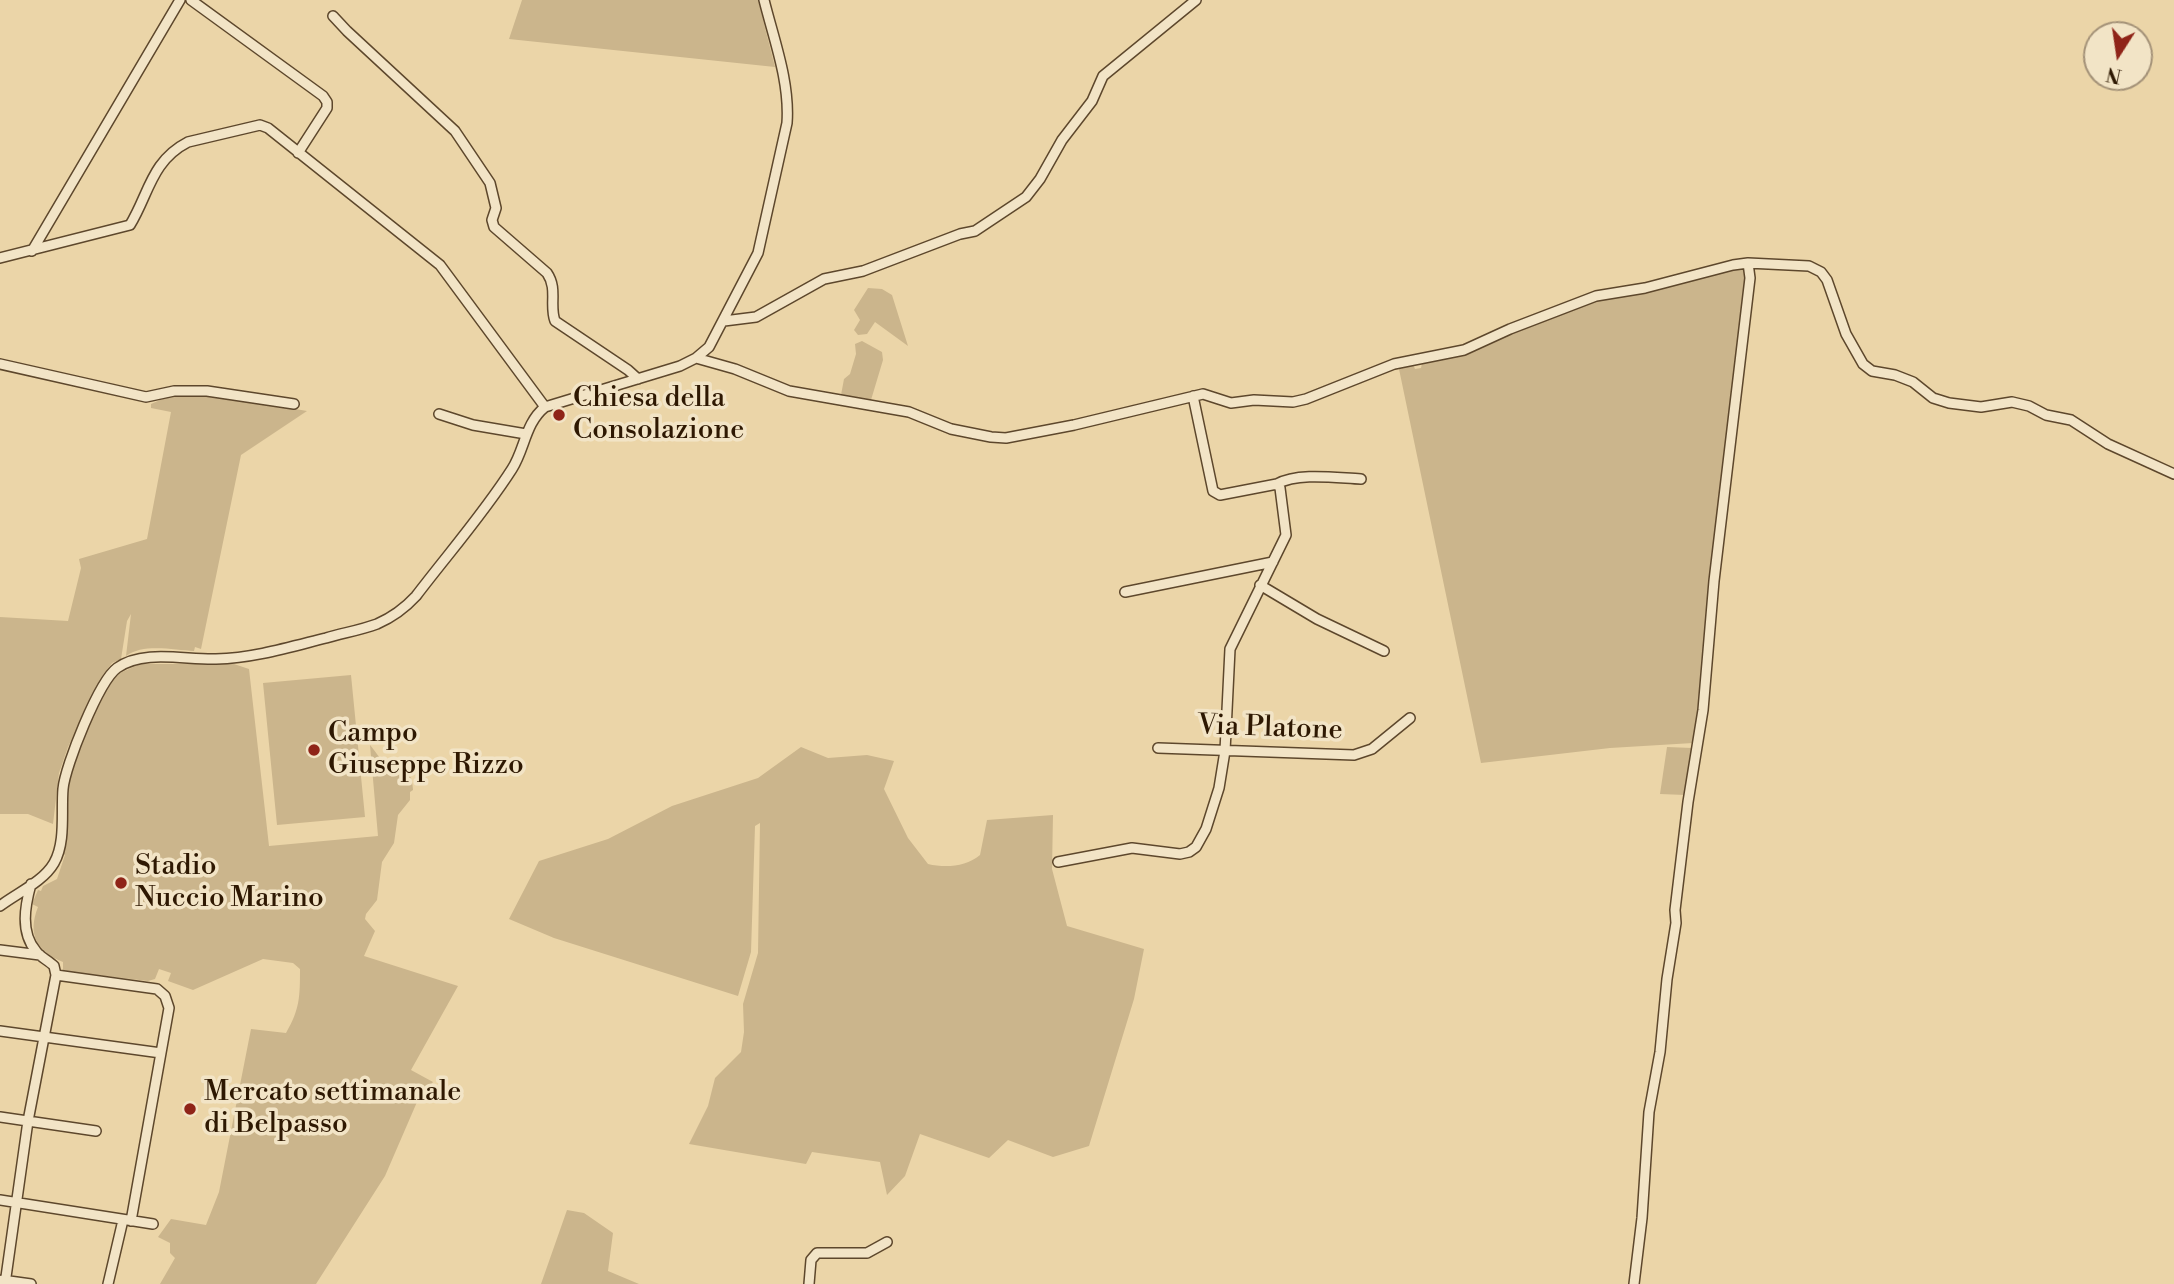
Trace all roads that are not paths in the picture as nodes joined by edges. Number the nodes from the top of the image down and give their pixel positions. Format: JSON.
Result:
{"nodes":[{"id":1,"x":180,"y":0,"type":"edge"},
{"id":2,"x":191,"y":0,"type":"edge"},
{"id":3,"x":764,"y":0,"type":"edge"},
{"id":4,"x":1196,"y":0,"type":"edge"},
{"id":5,"x":333,"y":16,"type":"dead end"},
{"id":6,"x":298,"y":153,"type":"junction"},
{"id":7,"x":32,"y":251,"type":"junction"},
{"id":8,"x":0,"y":258,"type":"edge"},
{"id":9,"x":1748,"y":263,"type":"junction"},
{"id":10,"x":724,"y":321,"type":"junction"},
{"id":11,"x":696,"y":358,"type":"junction"},
{"id":12,"x":0,"y":365,"type":"edge"},
{"id":13,"x":638,"y":379,"type":"junction"},
{"id":14,"x":1194,"y":396,"type":"junction"},
{"id":15,"x":294,"y":404,"type":"dead end"},
{"id":16,"x":545,"y":407,"type":"junction"},
{"id":17,"x":439,"y":414,"type":"dead end"},
{"id":18,"x":526,"y":434,"type":"junction"},
{"id":19,"x":2174,"y":474,"type":"edge"},
{"id":20,"x":1361,"y":479,"type":"dead end"},
{"id":21,"x":1277,"y":484,"type":"junction"},
{"id":22,"x":1273,"y":562,"type":"junction"},
{"id":23,"x":1260,"y":585,"type":"junction"},
{"id":24,"x":1125,"y":592,"type":"dead end"},
{"id":25,"x":1384,"y":650,"type":"dead end"},
{"id":26,"x":1410,"y":718,"type":"dead end"},
{"id":27,"x":1158,"y":748,"type":"dead end"},
{"id":28,"x":1225,"y":751,"type":"junction"},
{"id":29,"x":1058,"y":862,"type":"dead end"},
{"id":30,"x":31,"y":884,"type":"junction"},
{"id":31,"x":0,"y":906,"type":"edge"},
{"id":32,"x":0,"y":950,"type":"edge"},
{"id":33,"x":40,"y":956,"type":"junction"},
{"id":34,"x":55,"y":975,"type":"junction"},
{"id":35,"x":0,"y":1031,"type":"edge"},
{"id":36,"x":44,"y":1037,"type":"junction"},
{"id":37,"x":161,"y":1053,"type":"junction"},
{"id":38,"x":0,"y":1117,"type":"edge"},
{"id":39,"x":28,"y":1121,"type":"junction"},
{"id":40,"x":96,"y":1131,"type":"dead end"},
{"id":41,"x":0,"y":1200,"type":"edge"},
{"id":42,"x":17,"y":1203,"type":"junction"},
{"id":43,"x":127,"y":1220,"type":"junction"},
{"id":44,"x":153,"y":1224,"type":"dead end"},
{"id":45,"x":887,"y":1242,"type":"dead end"},
{"id":46,"x":4,"y":1281,"type":"edge"},
{"id":47,"x":31,"y":1284,"type":"edge"},
{"id":48,"x":108,"y":1284,"type":"edge"},
{"id":49,"x":809,"y":1284,"type":"edge"},
{"id":50,"x":1634,"y":1284,"type":"edge"}],
"edges":[{"from":1,"to":7,"type":"street"},
{"from":2,"to":6,"type":"street"},
{"from":3,"to":10,"type":"street"},
{"from":4,"to":10,"type":"street"},
{"from":5,"to":13,"type":"street"},
{"from":6,"to":7,"type":"street"},
{"from":6,"to":16,"type":"street"},
{"from":7,"to":8,"type":"street"},
{"from":9,"to":14,"type":"street"},
{"from":9,"to":19,"type":"street"},
{"from":9,"to":50,"type":"street"},
{"from":10,"to":11,"type":"street"},
{"from":11,"to":13,"type":"street"},
{"from":11,"to":14,"type":"street"},
{"from":12,"to":15,"type":"street"},
{"from":13,"to":16,"type":"street"},
{"from":14,"to":21,"type":"street"},
{"from":16,"to":18,"type":"street"},
{"from":17,"to":18,"type":"street"},
{"from":18,"to":30,"type":"street"},
{"from":20,"to":21,"type":"street"},
{"from":21,"to":22,"type":"street"},
{"from":22,"to":23,"type":"street"},
{"from":22,"to":24,"type":"street"},
{"from":23,"to":25,"type":"street"},
{"from":23,"to":28,"type":"street"},
{"from":26,"to":28,"type":"street","name":"Via Platone"},
{"from":27,"to":28,"type":"street","name":"Via Platone"},
{"from":28,"to":29,"type":"street"},
{"from":30,"to":31,"type":"street"},
{"from":30,"to":33,"type":"street"},
{"from":32,"to":33,"type":"street"},
{"from":33,"to":34,"type":"street"},
{"from":34,"to":36,"type":"street"},
{"from":34,"to":37,"type":"street"},
{"from":35,"to":36,"type":"street"},
{"from":36,"to":37,"type":"street"},
{"from":36,"to":39,"type":"street"},
{"from":37,"to":43,"type":"street"},
{"from":38,"to":39,"type":"street"},
{"from":39,"to":40,"type":"street"},
{"from":39,"to":42,"type":"street"},
{"from":41,"to":42,"type":"street"},
{"from":42,"to":43,"type":"street"},
{"from":42,"to":46,"type":"street"},
{"from":43,"to":44,"type":"street"},
{"from":43,"to":48,"type":"street"},
{"from":45,"to":49,"type":"street"},
{"from":46,"to":47,"type":"street"}]}
